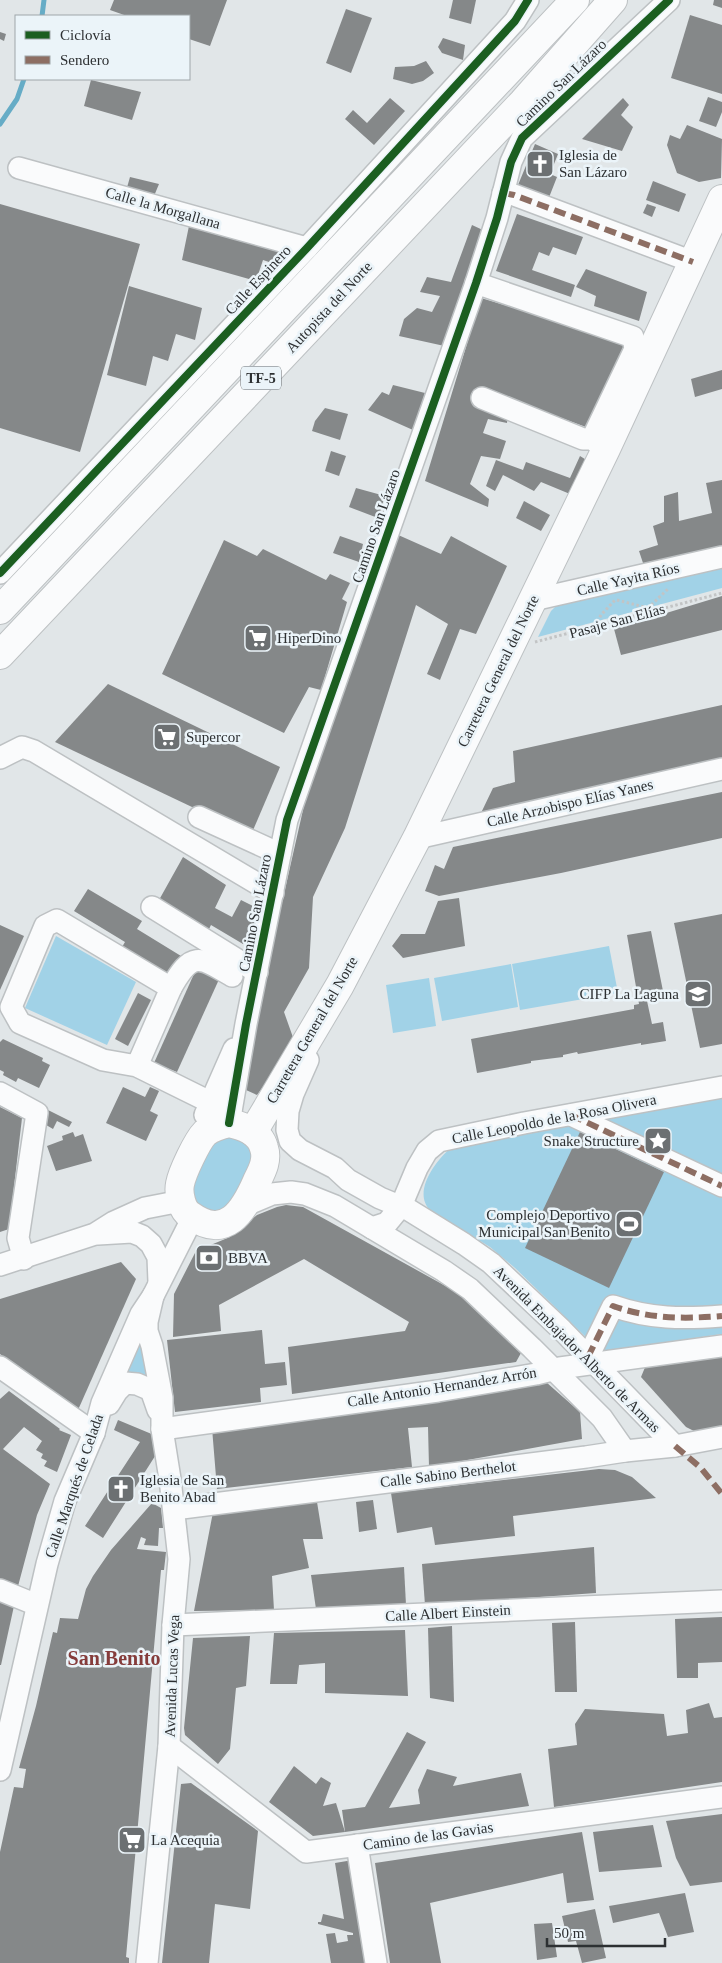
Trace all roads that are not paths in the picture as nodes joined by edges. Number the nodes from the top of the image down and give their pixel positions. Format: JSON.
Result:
{"nodes":[{"id":1,"x":528,"y":0,"type":"edge"},
{"id":2,"x":575,"y":0,"type":"edge"},
{"id":3,"x":613,"y":0,"type":"edge"},
{"id":4,"x":668,"y":0,"type":"edge"},
{"id":5,"x":19,"y":168,"type":"dead end"},
{"id":6,"x":503,"y":193,"type":"junction"},
{"id":7,"x":722,"y":199,"type":"edge"},
{"id":8,"x":307,"y":248,"type":"junction"},
{"id":9,"x":693,"y":262,"type":"junction"},
{"id":10,"x":476,"y":283,"type":"junction"},
{"id":11,"x":645,"y":339,"type":"junction"},
{"id":12,"x":482,"y":398,"type":"dead end"},
{"id":13,"x":599,"y":444,"type":"junction"},
{"id":14,"x":722,"y":556,"type":"edge"},
{"id":15,"x":0,"y":573,"type":"edge"},
{"id":16,"x":533,"y":600,"type":"junction"},
{"id":17,"x":0,"y":610,"type":"edge"},
{"id":18,"x":0,"y":655,"type":"edge"},
{"id":19,"x":0,"y":758,"type":"edge"},
{"id":20,"x":722,"y":769,"type":"edge"},
{"id":21,"x":199,"y":817,"type":"dead end"},
{"id":22,"x":241,"y":836,"type":"junction"},
{"id":23,"x":417,"y":838,"type":"junction"},
{"id":24,"x":280,"y":854,"type":"junction"},
{"id":25,"x":230,"y":867,"type":"junction"},
{"id":26,"x":273,"y":893,"type":"junction"},
{"id":27,"x":152,"y":907,"type":"dead end"},
{"id":28,"x":258,"y":972,"type":"junction"},
{"id":29,"x":232,"y":976,"type":"dead end"},
{"id":30,"x":171,"y":988,"type":"junction"},
{"id":31,"x":321,"y":1017,"type":"junction"},
{"id":32,"x":246,"y":1024,"type":"junction"},
{"id":33,"x":137,"y":1066,"type":"junction"},
{"id":34,"x":722,"y":1087,"type":"edge"},
{"id":35,"x":0,"y":1093,"type":"edge"},
{"id":36,"x":210,"y":1102,"type":"junction"},
{"id":37,"x":571,"y":1115,"type":"junction"},
{"id":38,"x":244,"y":1128,"type":"junction"},
{"id":39,"x":205,"y":1134,"type":"junction"},
{"id":40,"x":348,"y":1180,"type":"junction"},
{"id":41,"x":722,"y":1186,"type":"edge"},
{"id":42,"x":246,"y":1205,"type":"junction"},
{"id":43,"x":401,"y":1206,"type":"junction"},
{"id":44,"x":187,"y":1209,"type":"junction"},
{"id":45,"x":372,"y":1228,"type":"junction"},
{"id":46,"x":95,"y":1234,"type":"junction"},
{"id":47,"x":24,"y":1259,"type":"junction"},
{"id":48,"x":0,"y":1265,"type":"edge"},
{"id":49,"x":156,"y":1290,"type":"junction"},
{"id":50,"x":722,"y":1316,"type":"edge"},
{"id":51,"x":722,"y":1346,"type":"edge"},
{"id":52,"x":591,"y":1360,"type":"junction"},
{"id":53,"x":553,"y":1369,"type":"junction"},
{"id":54,"x":2,"y":1373,"type":"edge"},
{"id":55,"x":161,"y":1424,"type":"junction"},
{"id":56,"x":94,"y":1433,"type":"junction"},
{"id":57,"x":722,"y":1437,"type":"edge"},
{"id":58,"x":675,"y":1446,"type":"junction"},
{"id":59,"x":625,"y":1451,"type":"junction"},
{"id":60,"x":174,"y":1508,"type":"junction"},
{"id":61,"x":0,"y":1590,"type":"edge"},
{"id":62,"x":722,"y":1601,"type":"edge"},
{"id":63,"x":37,"y":1605,"type":"junction"},
{"id":64,"x":173,"y":1626,"type":"junction"},
{"id":65,"x":8,"y":1704,"type":"edge"},
{"id":66,"x":169,"y":1746,"type":"junction"},
{"id":67,"x":0,"y":1770,"type":"edge"},
{"id":68,"x":722,"y":1797,"type":"edge"},
{"id":69,"x":357,"y":1845,"type":"junction"},
{"id":70,"x":147,"y":1963,"type":"edge"},
{"id":71,"x":376,"y":1963,"type":"edge"}],
"edges":[{"from":1,"to":8,"type":"street","name":"Calle Espinero"},
{"from":2,"to":17,"type":"main road","name":"Autopista del Norte","number":"TF-5"},
{"from":3,"to":18,"type":"main road","name":"Autopista del Norte","number":"TF-5"},
{"from":4,"to":6,"type":"street","name":"Camino San Lázaro"},
{"from":5,"to":8,"type":"street","name":"Calle la Morgallana"},
{"from":6,"to":9,"type":"street"},
{"from":6,"to":10,"type":"street","name":"Camino San Lázaro"},
{"from":7,"to":9,"type":"main road","name":"Carretera General del Norte"},
{"from":8,"to":15,"type":"street","name":"Calle Espinero"},
{"from":9,"to":11,"type":"main road","name":"Carretera General del Norte"},
{"from":10,"to":11,"type":"street"},
{"from":10,"to":24,"type":"street","name":"Camino San Lázaro"},
{"from":11,"to":13,"type":"main road","name":"Carretera General del Norte"},
{"from":12,"to":13,"type":"street"},
{"from":13,"to":16,"type":"main road","name":"Carretera General del Norte"},
{"from":14,"to":16,"type":"street","name":"Calle Yayita Ríos"},
{"from":16,"to":23,"type":"main road","name":"Carretera General del Norte"},
{"from":19,"to":25,"type":"street"},
{"from":20,"to":23,"type":"street","name":"Calle Arzobispo Elías Yanes"},
{"from":21,"to":22,"type":"street"},
{"from":22,"to":24,"type":"street"},
{"from":22,"to":25,"type":"street"},
{"from":23,"to":31,"type":"main road","name":"Carretera General del Norte"},
{"from":24,"to":26,"type":"street","name":"Camino San Lázaro"},
{"from":25,"to":26,"type":"street"},
{"from":26,"to":28,"type":"street","name":"Camino San Lázaro"},
{"from":27,"to":28,"type":"street"},
{"from":28,"to":32,"type":"street","name":"Camino San Lázaro"},
{"from":29,"to":30,"type":"street"},
{"from":30,"to":33,"type":"street"},
{"from":30,"to":33,"type":"street","name":"Avenida Embajador Alberto de Armas"},
{"from":31,"to":38,"type":"main road","name":"Carretera General del Norte"},
{"from":31,"to":40,"type":"street","name":"Avenida Embajador Alberto de Armas"},
{"from":32,"to":36,"type":"street","name":"Camino San Lázaro"},
{"from":32,"to":38,"type":"street","name":"Camino San Lázaro"},
{"from":33,"to":36,"type":"street","name":"Avenida Embajador Alberto de Armas"},
{"from":34,"to":37,"type":"street","name":"Calle Leopoldo de la Rosa Olivera"},
{"from":35,"to":47,"type":"street"},
{"from":36,"to":38,"type":"street","name":"Avenida Embajador Alberto de Armas"},
{"from":36,"to":39,"type":"street","name":"Camino San Lázaro"},
{"from":37,"to":41,"type":"street"},
{"from":37,"to":43,"type":"street","name":"Calle Leopoldo de la Rosa Olivera"},
{"from":38,"to":39,"type":"main road"},
{"from":38,"to":40,"type":"street","name":"Avenida Embajador Alberto de Armas"},
{"from":38,"to":42,"type":"main road"},
{"from":39,"to":44,"type":"main road"},
{"from":40,"to":43,"type":"street","name":"Avenida Embajador Alberto de Armas"},
{"from":42,"to":44,"type":"main road"},
{"from":42,"to":45,"type":"street","name":"Avenida Embajador Alberto de Armas"},
{"from":43,"to":45,"type":"street","name":"Calle Leopoldo de la Rosa Olivera"},
{"from":43,"to":52,"type":"street","name":"Avenida Embajador Alberto de Armas"},
{"from":44,"to":46,"type":"street"},
{"from":44,"to":49,"type":"street","name":"Calle Marqués de Celada"},
{"from":45,"to":53,"type":"street","name":"Avenida Embajador Alberto de Armas"},
{"from":46,"to":47,"type":"street"},
{"from":46,"to":49,"type":"street"},
{"from":47,"to":48,"type":"street"},
{"from":49,"to":55,"type":"street","name":"Avenida Lucas Vega"},
{"from":49,"to":56,"type":"street","name":"Calle Marqués de Celada"},
{"from":50,"to":52,"type":"street"},
{"from":51,"to":52,"type":"street","name":"Calle Antonio Hernandez Arrón"},
{"from":52,"to":53,"type":"street","name":"Calle Antonio Hernandez Arrón"},
{"from":52,"to":58,"type":"street","name":"Avenida Embajador Alberto de Armas"},
{"from":53,"to":55,"type":"street","name":"Calle Antonio Hernandez Arrón"},
{"from":53,"to":59,"type":"street","name":"Avenida Embajador Alberto de Armas"},
{"from":54,"to":56,"type":"street"},
{"from":55,"to":56,"type":"street","name":"Avenida Lucas Vega"},
{"from":55,"to":60,"type":"street","name":"Avenida Lucas Vega"},
{"from":56,"to":63,"type":"street","name":"Calle Marqués de Celada"},
{"from":57,"to":58,"type":"street","name":"Calle Sabino Berthelot"},
{"from":58,"to":59,"type":"street","name":"Calle Sabino Berthelot"},
{"from":59,"to":60,"type":"street","name":"Calle Sabino Berthelot"},
{"from":60,"to":64,"type":"street","name":"Avenida Lucas Vega"},
{"from":61,"to":63,"type":"street"},
{"from":62,"to":64,"type":"street","name":"Calle Albert Einstein"},
{"from":63,"to":65,"type":"street","name":"Calle Marqués de Celada"},
{"from":64,"to":66,"type":"street","name":"Avenida Lucas Vega"},
{"from":65,"to":67,"type":"street","name":"Calle Marqués de Celada"},
{"from":66,"to":69,"type":"street","name":"Camino de las Gavias"},
{"from":66,"to":70,"type":"street","name":"Avenida Lucas Vega"},
{"from":68,"to":69,"type":"street","name":"Camino de las Gavias"},
{"from":69,"to":71,"type":"street"}]}
